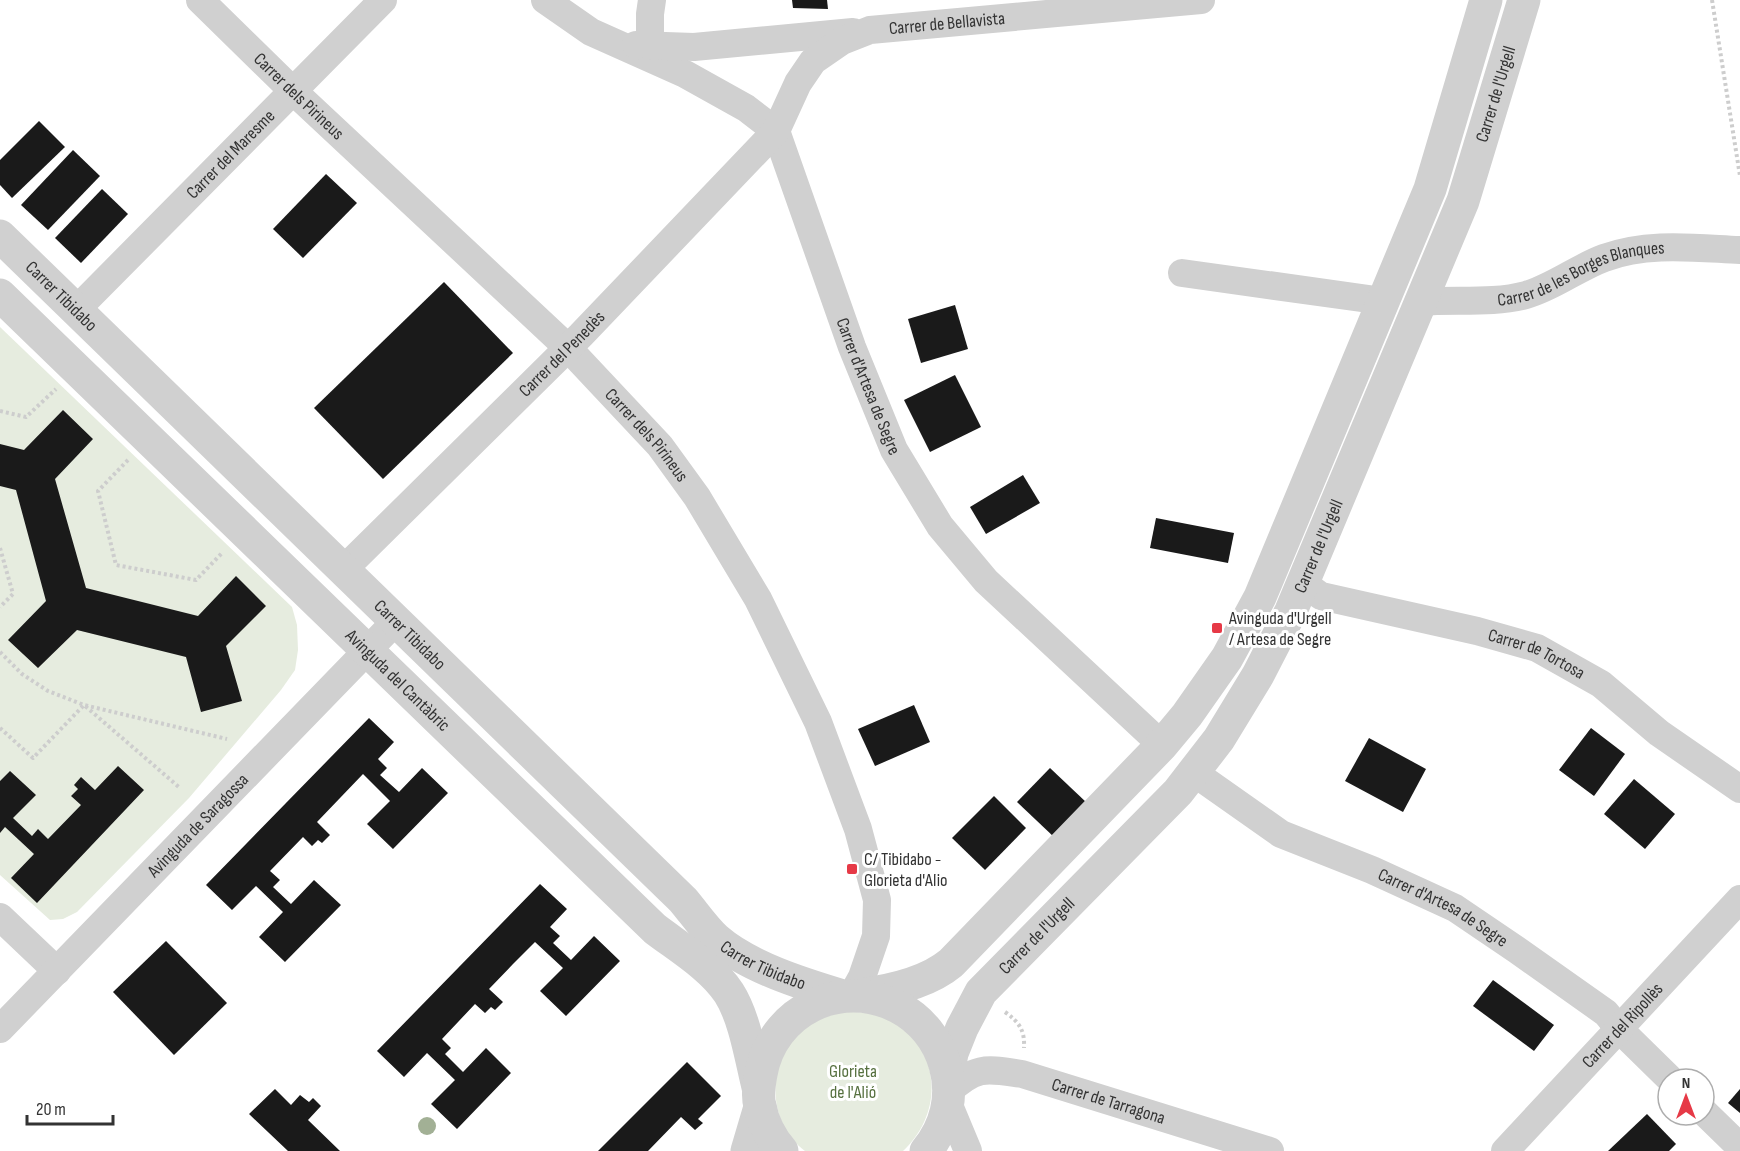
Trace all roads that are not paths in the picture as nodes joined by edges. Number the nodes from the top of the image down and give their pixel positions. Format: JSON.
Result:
{"nodes":[{"id":1,"x":200,"y":0,"type":"edge"},
{"id":2,"x":383,"y":0,"type":"edge"},
{"id":3,"x":545,"y":0,"type":"edge"},
{"id":4,"x":652,"y":0,"type":"edge"},
{"id":5,"x":1202,"y":0,"type":"edge"},
{"id":6,"x":1486,"y":0,"type":"edge"},
{"id":7,"x":1524,"y":0,"type":"edge"},
{"id":8,"x":870,"y":30,"type":"junction"},
{"id":9,"x":602,"y":37,"type":"junction"},
{"id":10,"x":650,"y":46,"type":"junction"},
{"id":11,"x":293,"y":91,"type":"junction"},
{"id":12,"x":776,"y":131,"type":"junction"},
{"id":13,"x":0,"y":236,"type":"edge"},
{"id":14,"x":1740,"y":250,"type":"edge"},
{"id":15,"x":1182,"y":273,"type":"dead end"},
{"id":16,"x":0,"y":295,"type":"edge"},
{"id":17,"x":1383,"y":301,"type":"junction"},
{"id":18,"x":1421,"y":302,"type":"junction"},
{"id":19,"x":77,"y":309,"type":"junction"},
{"id":20,"x":568,"y":348,"type":"junction"},
{"id":21,"x":342,"y":571,"type":"junction"},
{"id":22,"x":1303,"y":583,"type":"junction"},
{"id":23,"x":395,"y":622,"type":"junction"},
{"id":24,"x":368,"y":651,"type":"junction"},
{"id":25,"x":1162,"y":745,"type":"junction"},
{"id":26,"x":1193,"y":772,"type":"junction"},
{"id":27,"x":1740,"y":789,"type":"edge"},
{"id":28,"x":1740,"y":899,"type":"edge"},
{"id":29,"x":0,"y":917,"type":"edge"},
{"id":30,"x":57,"y":971,"type":"junction"},
{"id":31,"x":851,"y":995,"type":"junction"},
{"id":32,"x":0,"y":1029,"type":"edge"},
{"id":33,"x":1619,"y":1029,"type":"junction"},
{"id":34,"x":1658,"y":1067,"type":"edge"},
{"id":35,"x":949,"y":1090,"type":"junction"},
{"id":36,"x":759,"y":1097,"type":"junction"},
{"id":37,"x":1716,"y":1124,"type":"edge"},
{"id":38,"x":1740,"y":1147,"type":"edge"},
{"id":39,"x":747,"y":1151,"type":"edge"},
{"id":40,"x":782,"y":1151,"type":"edge"},
{"id":41,"x":926,"y":1151,"type":"edge"},
{"id":42,"x":968,"y":1151,"type":"edge"},
{"id":43,"x":1270,"y":1151,"type":"edge"},
{"id":44,"x":1505,"y":1151,"type":"edge"}],
"edges":[{"from":1,"to":11,"type":"street","name":"Carrer dels Pirineus"},
{"from":2,"to":11,"type":"street","name":"Carrer del Maresme"},
{"from":3,"to":9,"type":"street"},
{"from":4,"to":10,"type":"street"},
{"from":5,"to":8,"type":"street","name":"Carrer de Bellavista"},
{"from":6,"to":17,"type":"street","name":"Carrer de l'Urgell"},
{"from":7,"to":18,"type":"street","name":"Carrer de l'Urgell"},
{"from":8,"to":10,"type":"street","name":"Carrer de Bellavista"},
{"from":8,"to":12,"type":"street","name":"Carrer de Bellavista"},
{"from":9,"to":10,"type":"street","name":"Carrer de Bellavista"},
{"from":9,"to":12,"type":"street"},
{"from":11,"to":19,"type":"street","name":"Carrer del Maresme"},
{"from":11,"to":20,"type":"street","name":"Carrer dels Pirineus"},
{"from":12,"to":20,"type":"street","name":"Carrer del Penedès"},
{"from":12,"to":25,"type":"street","name":"Carrer d'Artesa de Segre"},
{"from":13,"to":19,"type":"street","name":"Carrer Tibidabo"},
{"from":14,"to":18,"type":"street","name":"Carrer de les Borges Blanques"},
{"from":15,"to":17,"type":"street"},
{"from":16,"to":24,"type":"street","name":"Avinguda del Cantàbric"},
{"from":17,"to":25,"type":"street","name":"Carrer de l'Urgell"},
{"from":18,"to":22,"type":"street","name":"Carrer de l'Urgell"},
{"from":19,"to":21,"type":"street","name":"Carrer Tibidabo"},
{"from":20,"to":21,"type":"street","name":"Carrer del Penedès"},
{"from":20,"to":31,"type":"street","name":"Carrer dels Pirineus"},
{"from":21,"to":23,"type":"street","name":"Carrer Tibidabo"},
{"from":22,"to":26,"type":"street","name":"Carrer de l'Urgell"},
{"from":22,"to":27,"type":"street","name":"Carrer de Tortosa"},
{"from":23,"to":24,"type":"street","name":"Avinguda de Saragossa"},
{"from":23,"to":31,"type":"street","name":"Carrer Tibidabo"},
{"from":24,"to":30,"type":"street","name":"Avinguda de Saragossa"},
{"from":24,"to":36,"type":"street","name":"Avinguda del Cantàbric"},
{"from":25,"to":31,"type":"street","name":"Carrer de l'Urgell"},
{"from":26,"to":33,"type":"street","name":"Carrer d'Artesa de Segre"},
{"from":26,"to":35,"type":"street","name":"Carrer de l'Urgell"},
{"from":28,"to":33,"type":"street","name":"Carrer del Ripollès"},
{"from":29,"to":30,"type":"street"},
{"from":30,"to":32,"type":"street","name":"Avinguda de Saragossa"},
{"from":31,"to":35,"type":"street"},
{"from":31,"to":36,"type":"street"},
{"from":33,"to":34,"type":"street","name":"Carrer d'Artesa de Segre"},
{"from":33,"to":44,"type":"street","name":"Carrer del Ripollès"},
{"from":35,"to":41,"type":"street"},
{"from":35,"to":42,"type":"street"},
{"from":35,"to":43,"type":"street","name":"Carrer de Tarragona"},
{"from":36,"to":39,"type":"street"},
{"from":36,"to":40,"type":"street"},
{"from":37,"to":38,"type":"street"}]}
